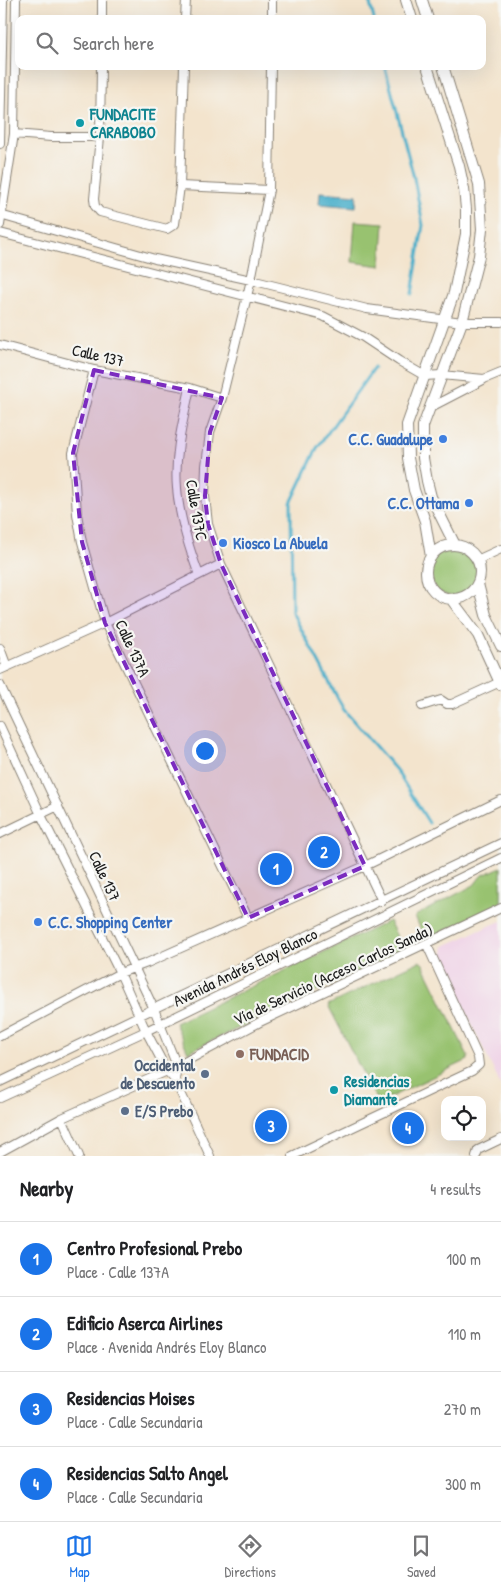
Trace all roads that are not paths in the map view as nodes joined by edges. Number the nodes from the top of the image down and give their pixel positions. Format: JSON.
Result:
{"nodes":[{"id":1,"x":3,"y":0,"type":"edge"},
{"id":2,"x":16,"y":0,"type":"edge"},
{"id":3,"x":102,"y":0,"type":"edge"},
{"id":4,"x":186,"y":0,"type":"edge"},
{"id":5,"x":272,"y":0,"type":"edge"},
{"id":6,"x":406,"y":0,"type":"edge"},
{"id":7,"x":422,"y":0,"type":"edge"},
{"id":8,"x":2,"y":10,"type":"edge"},
{"id":9,"x":16,"y":15,"type":"edge"},
{"id":10,"x":102,"y":15,"type":"edge"},
{"id":11,"x":185,"y":15,"type":"edge"},
{"id":12,"x":272,"y":15,"type":"edge"},
{"id":13,"x":411,"y":15,"type":"edge"},
{"id":14,"x":427,"y":15,"type":"edge"},
{"id":15,"x":15,"y":67,"type":"edge"},
{"id":16,"x":101,"y":70,"type":"edge"},
{"id":17,"x":184,"y":70,"type":"edge"},
{"id":18,"x":271,"y":70,"type":"edge"},
{"id":19,"x":428,"y":70,"type":"edge"},
{"id":20,"x":445,"y":70,"type":"edge"},
{"id":21,"x":1,"y":109,"type":"edge"},
{"id":22,"x":14,"y":134,"type":"junction"},
{"id":23,"x":100,"y":137,"type":"junction"},
{"id":24,"x":467,"y":143,"type":"junction"},
{"id":25,"x":0,"y":144,"type":"edge"},
{"id":26,"x":453,"y":148,"type":"junction"},
{"id":27,"x":180,"y":186,"type":"junction"},
{"id":28,"x":269,"y":190,"type":"junction"},
{"id":29,"x":1,"y":215,"type":"edge"},
{"id":30,"x":0,"y":225,"type":"edge"},
{"id":31,"x":0,"y":233,"type":"edge"},
{"id":32,"x":251,"y":280,"type":"junction"},
{"id":33,"x":247,"y":296,"type":"junction"},
{"id":34,"x":444,"y":319,"type":"junction"},
{"id":35,"x":462,"y":322,"type":"junction"},
{"id":36,"x":501,"y":322,"type":"edge"},
{"id":37,"x":0,"y":345,"type":"edge"},
{"id":38,"x":94,"y":370,"type":"junction"},
{"id":39,"x":501,"y":372,"type":"edge"},
{"id":40,"x":441,"y":375,"type":"junction"},
{"id":41,"x":425,"y":376,"type":"junction"},
{"id":42,"x":484,"y":379,"type":"junction"},
{"id":43,"x":190,"y":388,"type":"junction"},
{"id":44,"x":222,"y":398,"type":"junction"},
{"id":45,"x":429,"y":408,"type":"junction"},
{"id":46,"x":455,"y":546,"type":"junction"},
{"id":47,"x":501,"y":549,"type":"edge"},
{"id":48,"x":431,"y":557,"type":"junction"},
{"id":49,"x":477,"y":560,"type":"junction"},
{"id":50,"x":221,"y":564,"type":"junction"},
{"id":51,"x":199,"y":575,"type":"junction"},
{"id":52,"x":478,"y":584,"type":"junction"},
{"id":53,"x":451,"y":599,"type":"junction"},
{"id":54,"x":105,"y":623,"type":"junction"},
{"id":55,"x":501,"y":646,"type":"edge"},
{"id":56,"x":0,"y":648,"type":"edge"},
{"id":57,"x":3,"y":668,"type":"edge"},
{"id":58,"x":500,"y":683,"type":"edge"},
{"id":59,"x":0,"y":685,"type":"edge"},
{"id":60,"x":422,"y":706,"type":"dead end"},
{"id":61,"x":0,"y":726,"type":"edge"},
{"id":62,"x":501,"y":800,"type":"edge"},
{"id":63,"x":58,"y":806,"type":"junction"},
{"id":64,"x":41,"y":815,"type":"junction"},
{"id":65,"x":0,"y":834,"type":"edge"},
{"id":66,"x":501,"y":843,"type":"edge"},
{"id":67,"x":501,"y":858,"type":"edge"},
{"id":68,"x":365,"y":866,"type":"junction"},
{"id":69,"x":382,"y":901,"type":"junction"},
{"id":70,"x":501,"y":908,"type":"edge"},
{"id":71,"x":248,"y":918,"type":"junction"},
{"id":72,"x":427,"y":945,"type":"junction"},
{"id":73,"x":134,"y":968,"type":"junction"},
{"id":74,"x":120,"y":972,"type":"junction"},
{"id":75,"x":154,"y":1009,"type":"junction"},
{"id":76,"x":138,"y":1016,"type":"junction"},
{"id":77,"x":160,"y":1024,"type":"junction"},
{"id":78,"x":146,"y":1031,"type":"junction"},
{"id":79,"x":0,"y":1036,"type":"edge"},
{"id":80,"x":177,"y":1066,"type":"junction"},
{"id":81,"x":167,"y":1071,"type":"junction"},
{"id":82,"x":175,"y":1080,"type":"junction"},
{"id":83,"x":0,"y":1082,"type":"edge"},
{"id":84,"x":0,"y":1098,"type":"edge"},
{"id":85,"x":62,"y":1118,"type":"junction"},
{"id":86,"x":501,"y":1139,"type":"edge"},
{"id":87,"x":0,"y":1152,"type":"edge"},
{"id":88,"x":79,"y":1156,"type":"edge"},
{"id":89,"x":210,"y":1156,"type":"edge"},
{"id":90,"x":292,"y":1156,"type":"edge"},
{"id":91,"x":476,"y":1156,"type":"edge"}],
"edges":[{"from":1,"to":8,"type":"street"},
{"from":2,"to":9,"type":"street"},
{"from":3,"to":10,"type":"street"},
{"from":4,"to":11,"type":"street"},
{"from":5,"to":12,"type":"street"},
{"from":6,"to":13,"type":"street"},
{"from":7,"to":14,"type":"street"},
{"from":8,"to":21,"type":"street"},
{"from":15,"to":22,"type":"street"},
{"from":16,"to":23,"type":"street"},
{"from":17,"to":27,"type":"street"},
{"from":18,"to":28,"type":"street"},
{"from":19,"to":26,"type":"street"},
{"from":20,"to":24,"type":"street"},
{"from":21,"to":25,"type":"street"},
{"from":22,"to":23,"type":"street"},
{"from":22,"to":29,"type":"street"},
{"from":23,"to":27,"type":"street"},
{"from":24,"to":26,"type":"street"},
{"from":24,"to":35,"type":"street"},
{"from":26,"to":34,"type":"street"},
{"from":27,"to":28,"type":"street"},
{"from":28,"to":32,"type":"street"},
{"from":29,"to":30,"type":"street"},
{"from":29,"to":32,"type":"street"},
{"from":31,"to":33,"type":"street"},
{"from":32,"to":33,"type":"street"},
{"from":32,"to":34,"type":"street"},
{"from":33,"to":41,"type":"street"},
{"from":33,"to":44,"type":"street"},
{"from":34,"to":35,"type":"street"},
{"from":34,"to":41,"type":"street"},
{"from":35,"to":36,"type":"street"},
{"from":35,"to":40,"type":"street"},
{"from":37,"to":38,"type":"street","name":"Calle 137"},
{"from":38,"to":43,"type":"street","name":"Calle 137"},
{"from":38,"to":54,"type":"street","name":"Calle 137A"},
{"from":39,"to":42,"type":"street"},
{"from":40,"to":41,"type":"street"},
{"from":40,"to":42,"type":"street"},
{"from":40,"to":45,"type":"street"},
{"from":41,"to":48,"type":"street"},
{"from":42,"to":45,"type":"street"},
{"from":43,"to":44,"type":"street","name":"Calle 137"},
{"from":43,"to":51,"type":"street","name":"Calle 137C"},
{"from":44,"to":50,"type":"street"},
{"from":45,"to":46,"type":"street"},
{"from":46,"to":48,"type":"street"},
{"from":46,"to":49,"type":"street"},
{"from":47,"to":49,"type":"street"},
{"from":48,"to":53,"type":"street"},
{"from":49,"to":52,"type":"street"},
{"from":50,"to":51,"type":"street"},
{"from":50,"to":68,"type":"street"},
{"from":51,"to":54,"type":"street"},
{"from":52,"to":53,"type":"street"},
{"from":52,"to":55,"type":"street"},
{"from":53,"to":58,"type":"street"},
{"from":54,"to":57,"type":"street"},
{"from":54,"to":71,"type":"street","name":"Calle 137A"},
{"from":56,"to":57,"type":"street"},
{"from":58,"to":60,"type":"street"},
{"from":59,"to":63,"type":"street","name":"Calle 137"},
{"from":61,"to":64,"type":"street"},
{"from":62,"to":68,"type":"street"},
{"from":63,"to":64,"type":"street"},
{"from":63,"to":73,"type":"street","name":"Calle 137"},
{"from":64,"to":65,"type":"street"},
{"from":64,"to":74,"type":"street"},
{"from":66,"to":69,"type":"street","name":"Avenida Andrés Eloy Blanco"},
{"from":67,"to":77,"type":"street","name":"Avenida Andrés Eloy Blanco"},
{"from":68,"to":69,"type":"street"},
{"from":68,"to":71,"type":"street"},
{"from":69,"to":75,"type":"street","name":"Avenida Andrés Eloy Blanco"},
{"from":70,"to":72,"type":"street","name":"Vía de Servicio (Acceso Carlos Sanda)"},
{"from":71,"to":73,"type":"street"},
{"from":72,"to":80,"type":"street","name":"Vía de Servicio (Acceso Carlos Sanda)"},
{"from":72,"to":90,"type":"street"},
{"from":73,"to":74,"type":"street"},
{"from":73,"to":75,"type":"street","name":"Calle 137"},
{"from":74,"to":76,"type":"street"},
{"from":74,"to":79,"type":"street"},
{"from":75,"to":76,"type":"street","name":"Avenida Andrés Eloy Blanco"},
{"from":75,"to":77,"type":"street","name":"Calle 137"},
{"from":76,"to":78,"type":"street"},
{"from":76,"to":83,"type":"street","name":"Avenida Andrés Eloy Blanco"},
{"from":77,"to":78,"type":"street","name":"Avenida Andrés Eloy Blanco"},
{"from":77,"to":80,"type":"street","name":"Calle 137"},
{"from":78,"to":81,"type":"street"},
{"from":78,"to":84,"type":"street","name":"Avenida Andrés Eloy Blanco"},
{"from":80,"to":82,"type":"street"},
{"from":81,"to":82,"type":"street"},
{"from":81,"to":85,"type":"street"},
{"from":82,"to":89,"type":"street"},
{"from":85,"to":87,"type":"street"},
{"from":85,"to":88,"type":"street"},
{"from":86,"to":91,"type":"street"}]}
